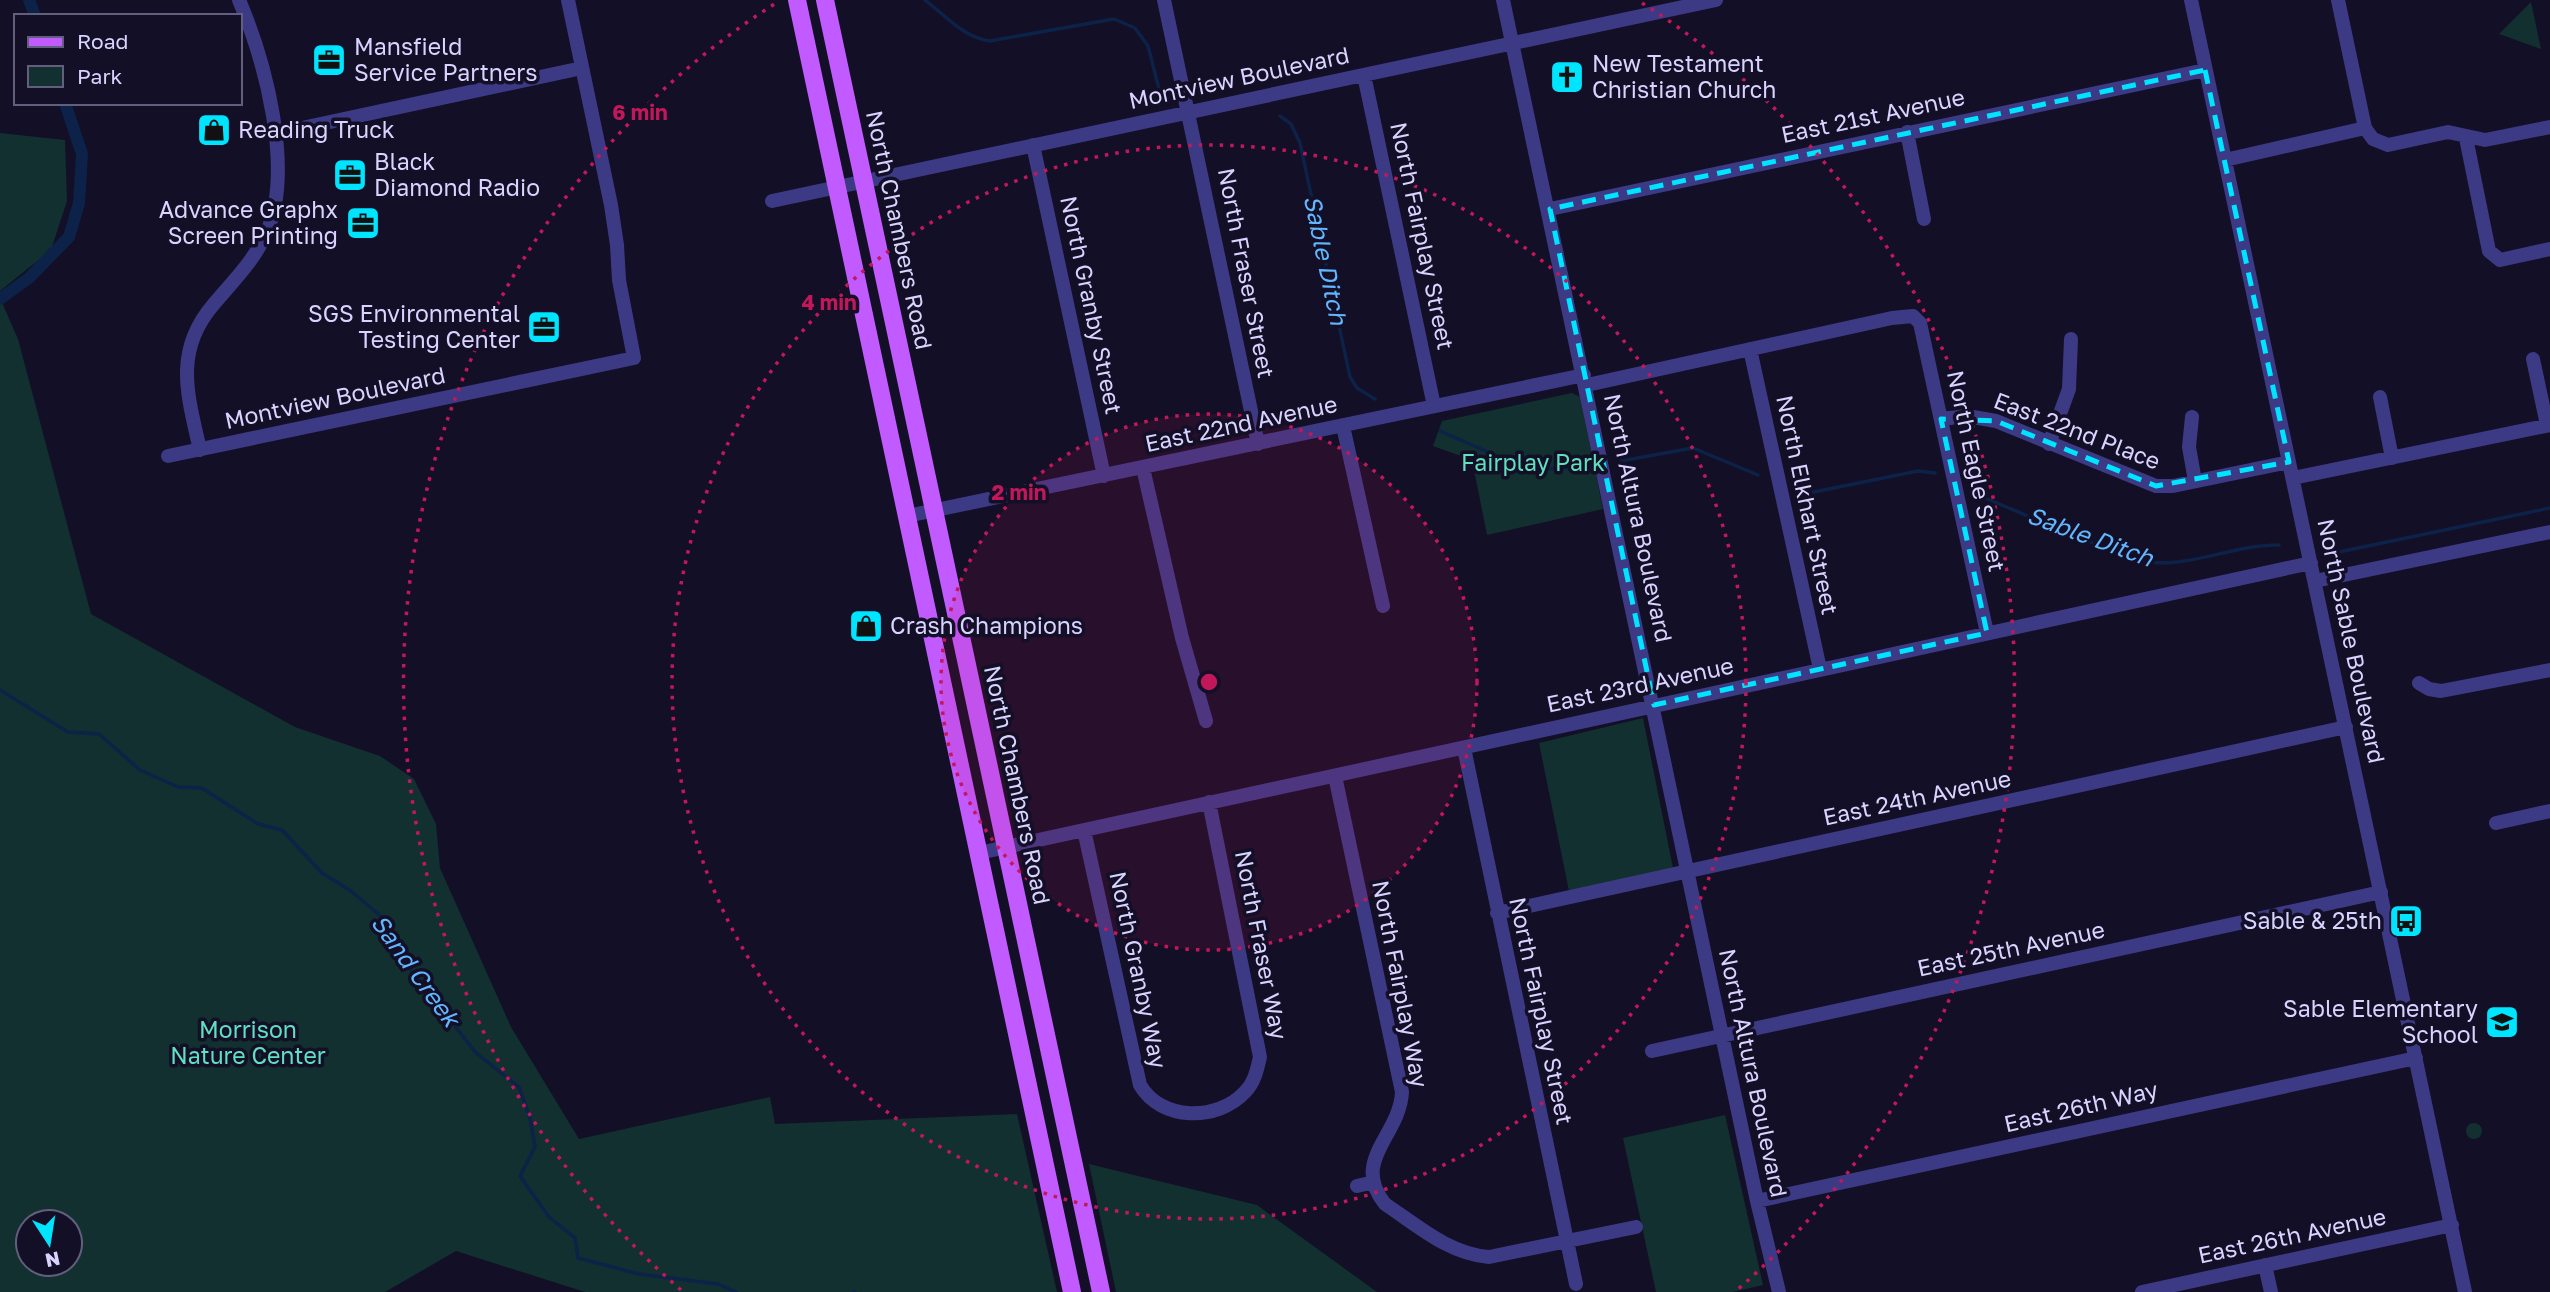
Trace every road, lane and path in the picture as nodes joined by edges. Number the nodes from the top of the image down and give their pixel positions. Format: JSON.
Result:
{"nodes":[{"id":1,"x":239,"y":0,"type":"edge"},
{"id":2,"x":568,"y":0,"type":"edge"},
{"id":3,"x":797,"y":0,"type":"edge"},
{"id":4,"x":825,"y":0,"type":"edge"},
{"id":5,"x":1164,"y":0,"type":"edge"},
{"id":6,"x":1503,"y":0,"type":"edge"},
{"id":7,"x":1716,"y":0,"type":"edge"},
{"id":8,"x":2191,"y":0,"type":"edge"},
{"id":9,"x":2338,"y":0,"type":"edge"},
{"id":10,"x":1512,"y":43,"type":"junction"},
{"id":11,"x":582,"y":68,"type":"junction"},
{"id":12,"x":2206,"y":69,"type":"junction"},
{"id":13,"x":1364,"y":75,"type":"junction"},
{"id":14,"x":1190,"y":111,"type":"junction"},
{"id":15,"x":2550,"y":127,"type":"edge"},
{"id":16,"x":2365,"y":128,"type":"junction"},
{"id":17,"x":1907,"y":132,"type":"junction"},
{"id":18,"x":274,"y":134,"type":"junction"},
{"id":19,"x":2466,"y":138,"type":"junction"},
{"id":20,"x":1033,"y":145,"type":"junction"},
{"id":21,"x":2225,"y":160,"type":"junction"},
{"id":22,"x":864,"y":180,"type":"junction"},
{"id":23,"x":836,"y":186,"type":"junction"},
{"id":24,"x":772,"y":201,"type":"dead end"},
{"id":25,"x":1550,"y":209,"type":"junction"},
{"id":26,"x":1924,"y":219,"type":"dead end"},
{"id":27,"x":2550,"y":249,"type":"edge"},
{"id":28,"x":1918,"y":320,"type":"joint"},
{"id":29,"x":2071,"y":339,"type":"dead end"},
{"id":30,"x":1750,"y":349,"type":"junction"},
{"id":31,"x":2533,"y":359,"type":"dead end"},
{"id":32,"x":1586,"y":380,"type":"junction"},
{"id":33,"x":2380,"y":397,"type":"dead end"},
{"id":34,"x":1434,"y":407,"type":"junction"},
{"id":35,"x":2192,"y":417,"type":"dead end"},
{"id":36,"x":1941,"y":419,"type":"junction"},
{"id":37,"x":2548,"y":425,"type":"edge"},
{"id":38,"x":1343,"y":426,"type":"junction"},
{"id":39,"x":2049,"y":443,"type":"junction"},
{"id":40,"x":1258,"y":444,"type":"junction"},
{"id":41,"x":200,"y":450,"type":"junction"},
{"id":42,"x":169,"y":456,"type":"dead end"},
{"id":43,"x":2392,"y":458,"type":"junction"},
{"id":44,"x":2289,"y":461,"type":"junction"},
{"id":45,"x":1143,"y":468,"type":"junction"},
{"id":46,"x":1104,"y":476,"type":"junction"},
{"id":47,"x":2293,"y":478,"type":"junction"},
{"id":48,"x":2196,"y":481,"type":"junction"},
{"id":49,"x":934,"y":510,"type":"junction"},
{"id":50,"x":907,"y":516,"type":"junction"},
{"id":51,"x":2550,"y":532,"type":"edge"},
{"id":52,"x":2311,"y":563,"type":"junction"},
{"id":53,"x":2315,"y":581,"type":"junction"},
{"id":54,"x":1382,"y":606,"type":"dead end"},
{"id":55,"x":1987,"y":633,"type":"junction"},
{"id":56,"x":1820,"y":670,"type":"junction"},
{"id":57,"x":2550,"y":670,"type":"edge"},
{"id":58,"x":2419,"y":683,"type":"dead end"},
{"id":59,"x":1654,"y":705,"type":"junction"},
{"id":60,"x":1206,"y":721,"type":"dead end"},
{"id":61,"x":2346,"y":727,"type":"junction"},
{"id":62,"x":1464,"y":748,"type":"junction"},
{"id":63,"x":1335,"y":776,"type":"junction"},
{"id":64,"x":1209,"y":802,"type":"junction"},
{"id":65,"x":2550,"y":811,"type":"edge"},
{"id":66,"x":2496,"y":823,"type":"dead end"},
{"id":67,"x":1084,"y":830,"type":"junction"},
{"id":68,"x":1005,"y":848,"type":"junction"},
{"id":69,"x":979,"y":853,"type":"junction"},
{"id":70,"x":1687,"y":871,"type":"junction"},
{"id":71,"x":2381,"y":892,"type":"junction"},
{"id":72,"x":1497,"y":913,"type":"junction"},
{"id":73,"x":1722,"y":1034,"type":"junction"},
{"id":74,"x":1652,"y":1051,"type":"dead end"},
{"id":75,"x":2416,"y":1058,"type":"junction"},
{"id":76,"x":1207,"y":1111,"type":"joint"},
{"id":77,"x":1374,"y":1182,"type":"junction"},
{"id":78,"x":1357,"y":1186,"type":"dead end"},
{"id":79,"x":1757,"y":1201,"type":"junction"},
{"id":80,"x":2452,"y":1225,"type":"junction"},
{"id":81,"x":1636,"y":1227,"type":"dead end"},
{"id":82,"x":1567,"y":1242,"type":"junction"},
{"id":83,"x":2265,"y":1265,"type":"junction"},
{"id":84,"x":1576,"y":1284,"type":"dead end"},
{"id":85,"x":1072,"y":1292,"type":"edge"},
{"id":86,"x":1101,"y":1292,"type":"edge"},
{"id":87,"x":1779,"y":1292,"type":"edge"},
{"id":88,"x":2142,"y":1292,"type":"edge"},
{"id":89,"x":2271,"y":1292,"type":"edge"},
{"id":90,"x":2465,"y":1292,"type":"edge"}],
"edges":[{"from":1,"to":18,"type":"street"},
{"from":2,"to":11,"type":"street"},
{"from":3,"to":23,"type":"main road"},
{"from":4,"to":22,"type":"main road","name":"North Chambers Road"},
{"from":5,"to":14,"type":"street","name":"North Fraser Street"},
{"from":6,"to":10,"type":"street","name":"North Altura Boulevard"},
{"from":7,"to":10,"type":"street","name":"Montview Boulevard"},
{"from":8,"to":12,"type":"street","name":"North Sable Boulevard"},
{"from":9,"to":16,"type":"street"},
{"from":10,"to":13,"type":"street","name":"Montview Boulevard"},
{"from":10,"to":25,"type":"street","name":"North Altura Boulevard"},
{"from":11,"to":18,"type":"street"},
{"from":11,"to":41,"type":"street","name":"Montview Boulevard"},
{"from":12,"to":17,"type":"street","name":"East 21st Avenue"},
{"from":12,"to":21,"type":"street","name":"North Sable Boulevard"},
{"from":13,"to":14,"type":"street","name":"Montview Boulevard"},
{"from":13,"to":34,"type":"street","name":"North Fairplay Street"},
{"from":14,"to":20,"type":"street","name":"Montview Boulevard"},
{"from":14,"to":40,"type":"street","name":"North Fraser Street"},
{"from":15,"to":19,"type":"street"},
{"from":16,"to":19,"type":"street"},
{"from":16,"to":21,"type":"street"},
{"from":17,"to":25,"type":"street","name":"East 21st Avenue"},
{"from":17,"to":26,"type":"street"},
{"from":18,"to":41,"type":"street"},
{"from":19,"to":27,"type":"street"},
{"from":20,"to":22,"type":"street","name":"Montview Boulevard"},
{"from":20,"to":46,"type":"street","name":"North Granby Street"},
{"from":21,"to":44,"type":"street","name":"North Sable Boulevard"},
{"from":22,"to":23,"type":"street","name":"Montview Boulevard"},
{"from":22,"to":49,"type":"main road","name":"North Chambers Road"},
{"from":23,"to":24,"type":"street","name":"Montview Boulevard"},
{"from":23,"to":50,"type":"main road"},
{"from":25,"to":32,"type":"street","name":"North Altura Boulevard"},
{"from":28,"to":30,"type":"street","name":"East 22nd Avenue"},
{"from":28,"to":36,"type":"street","name":"North Eagle Street"},
{"from":29,"to":39,"type":"street"},
{"from":30,"to":32,"type":"street","name":"East 22nd Avenue"},
{"from":30,"to":56,"type":"street","name":"North Elkhart Street"},
{"from":31,"to":37,"type":"street"},
{"from":32,"to":34,"type":"street","name":"East 22nd Avenue"},
{"from":32,"to":59,"type":"street","name":"North Altura Boulevard"},
{"from":33,"to":43,"type":"street"},
{"from":34,"to":38,"type":"street","name":"East 22nd Avenue"},
{"from":35,"to":48,"type":"street","name":"East 22nd Place"},
{"from":36,"to":39,"type":"street","name":"East 22nd Place"},
{"from":36,"to":55,"type":"street","name":"North Eagle Street"},
{"from":37,"to":43,"type":"street"},
{"from":38,"to":40,"type":"street","name":"East 22nd Avenue"},
{"from":38,"to":54,"type":"street"},
{"from":39,"to":48,"type":"street","name":"East 22nd Place"},
{"from":40,"to":45,"type":"street","name":"East 22nd Avenue"},
{"from":41,"to":42,"type":"street","name":"Montview Boulevard"},
{"from":43,"to":47,"type":"street"},
{"from":44,"to":47,"type":"street","name":"North Sable Boulevard"},
{"from":44,"to":48,"type":"street","name":"East 22nd Place"},
{"from":45,"to":46,"type":"street","name":"East 22nd Avenue"},
{"from":45,"to":60,"type":"street"},
{"from":46,"to":49,"type":"street","name":"East 22nd Avenue"},
{"from":47,"to":52,"type":"street","name":"North Sable Boulevard"},
{"from":49,"to":50,"type":"street","name":"East 22nd Avenue"},
{"from":49,"to":68,"type":"main road","name":"North Chambers Road"},
{"from":50,"to":69,"type":"main road"},
{"from":51,"to":53,"type":"street"},
{"from":52,"to":53,"type":"street","name":"North Sable Boulevard"},
{"from":52,"to":55,"type":"street","name":"East 23rd Avenue"},
{"from":53,"to":61,"type":"street","name":"North Sable Boulevard"},
{"from":55,"to":56,"type":"street","name":"East 23rd Avenue"},
{"from":56,"to":59,"type":"street","name":"East 23rd Avenue"},
{"from":57,"to":58,"type":"street"},
{"from":59,"to":62,"type":"street","name":"East 23rd Avenue"},
{"from":59,"to":70,"type":"street","name":"North Altura Boulevard"},
{"from":61,"to":70,"type":"street","name":"East 24th Avenue"},
{"from":61,"to":71,"type":"street","name":"North Sable Boulevard"},
{"from":62,"to":63,"type":"street","name":"East 23rd Avenue"},
{"from":62,"to":72,"type":"street","name":"North Fairplay Street"},
{"from":63,"to":64,"type":"street","name":"East 23rd Avenue"},
{"from":63,"to":77,"type":"street","name":"North Fairplay Way"},
{"from":64,"to":67,"type":"street","name":"East 23rd Avenue"},
{"from":64,"to":76,"type":"street","name":"North Fraser Way"},
{"from":65,"to":66,"type":"street"},
{"from":67,"to":68,"type":"street","name":"East 23rd Avenue"},
{"from":67,"to":76,"type":"street","name":"North Granby Way"},
{"from":68,"to":69,"type":"street","name":"East 23rd Avenue"},
{"from":68,"to":86,"type":"main road","name":"North Chambers Road"},
{"from":69,"to":85,"type":"main road"},
{"from":70,"to":72,"type":"street","name":"East 24th Avenue"},
{"from":70,"to":73,"type":"street","name":"North Altura Boulevard"},
{"from":71,"to":73,"type":"street","name":"East 25th Avenue"},
{"from":71,"to":75,"type":"street","name":"North Sable Boulevard"},
{"from":72,"to":82,"type":"street","name":"North Fairplay Street"},
{"from":73,"to":74,"type":"street","name":"East 25th Avenue"},
{"from":73,"to":79,"type":"street","name":"North Altura Boulevard"},
{"from":75,"to":79,"type":"street","name":"East 26th Way"},
{"from":75,"to":80,"type":"street","name":"North Sable Boulevard"},
{"from":77,"to":78,"type":"street"},
{"from":77,"to":82,"type":"street"},
{"from":79,"to":87,"type":"street","name":"North Altura Boulevard"},
{"from":80,"to":83,"type":"street","name":"East 26th Avenue"},
{"from":80,"to":90,"type":"street","name":"North Sable Boulevard"},
{"from":81,"to":82,"type":"street"},
{"from":82,"to":84,"type":"street","name":"North Fairplay Street"},
{"from":83,"to":88,"type":"street","name":"East 26th Avenue"},
{"from":83,"to":89,"type":"street"}]}
